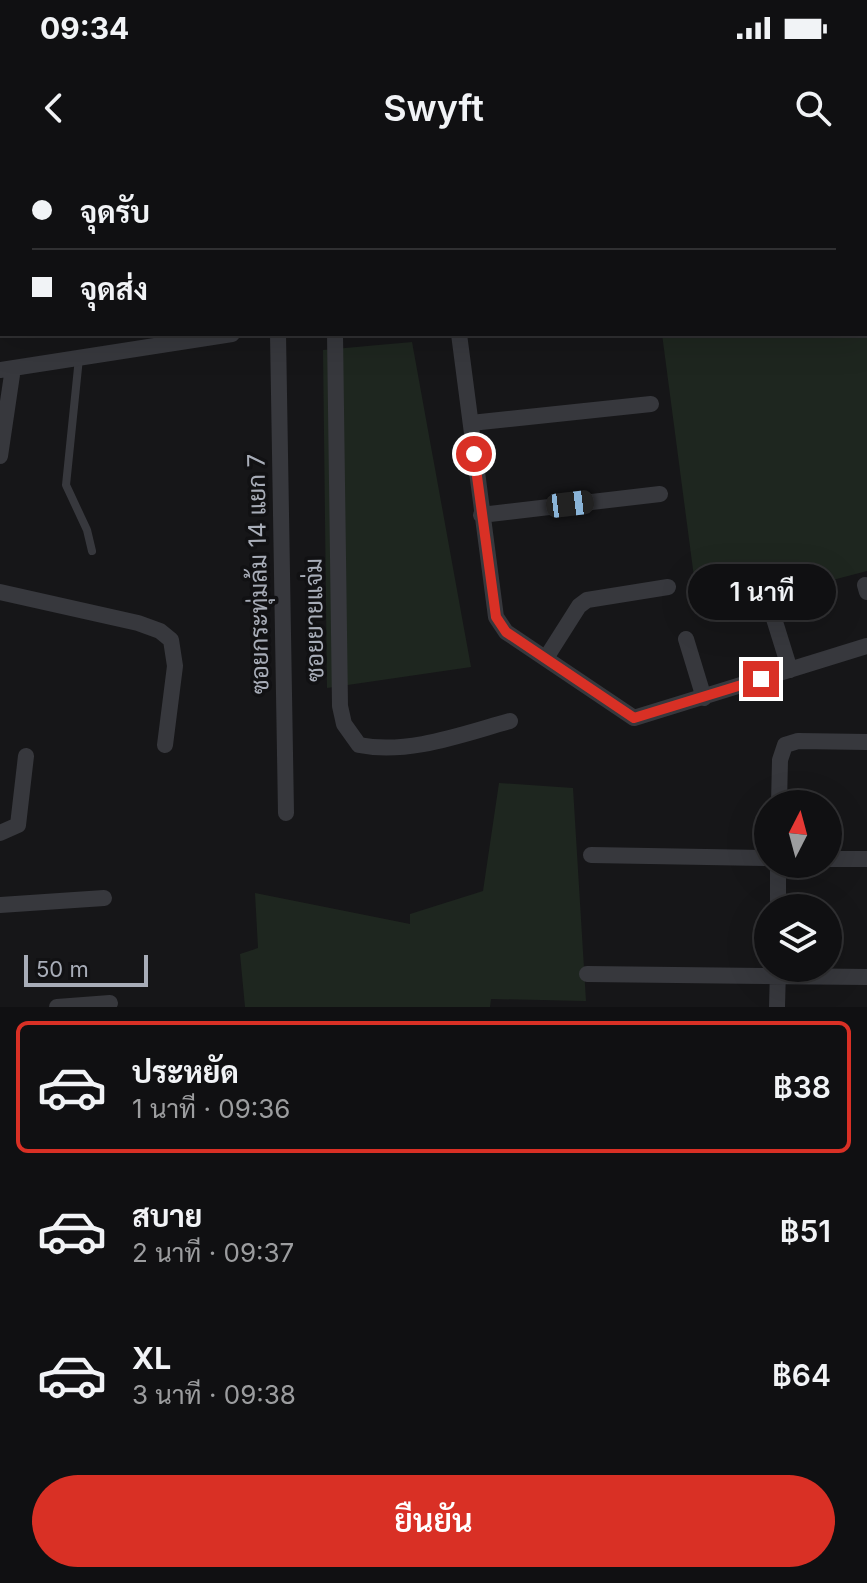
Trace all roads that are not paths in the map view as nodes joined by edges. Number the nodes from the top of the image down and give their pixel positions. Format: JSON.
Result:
{"nodes":[{"id":1,"x":219,"y":336,"type":"edge"},
{"id":2,"x":278,"y":336,"type":"edge"},
{"id":3,"x":335,"y":336,"type":"edge"},
{"id":4,"x":459,"y":336,"type":"edge"},
{"id":5,"x":79,"y":358,"type":"junction"},
{"id":6,"x":7,"y":369,"type":"edge"},
{"id":7,"x":651,"y":404,"type":"dead end"},
{"id":8,"x":471,"y":423,"type":"junction"},
{"id":9,"x":0,"y":456,"type":"edge"},
{"id":10,"x":660,"y":494,"type":"dead end"},
{"id":11,"x":481,"y":515,"type":"junction"},
{"id":12,"x":92,"y":551,"type":"dead end"},
{"id":13,"x":668,"y":587,"type":"dead end"},
{"id":14,"x":0,"y":592,"type":"edge"},
{"id":15,"x":771,"y":609,"type":"dead end"},
{"id":16,"x":686,"y":639,"type":"dead end"},
{"id":17,"x":867,"y":646,"type":"edge"},
{"id":18,"x":546,"y":658,"type":"junction"},
{"id":19,"x":790,"y":670,"type":"junction"},
{"id":20,"x":704,"y":698,"type":"junction"},
{"id":21,"x":510,"y":721,"type":"dead end"},
{"id":22,"x":867,"y":742,"type":"edge"},
{"id":23,"x":165,"y":745,"type":"dead end"},
{"id":24,"x":26,"y":756,"type":"dead end"},
{"id":25,"x":779,"y":790,"type":"edge"},
{"id":26,"x":286,"y":813,"type":"dead end"},
{"id":27,"x":0,"y":833,"type":"edge"},
{"id":28,"x":591,"y":855,"type":"dead end"},
{"id":29,"x":754,"y":858,"type":"edge"},
{"id":30,"x":842,"y":859,"type":"edge"},
{"id":31,"x":867,"y":859,"type":"edge"},
{"id":32,"x":104,"y":898,"type":"dead end"},
{"id":33,"x":0,"y":905,"type":"edge"},
{"id":34,"x":754,"y":972,"type":"edge"},
{"id":35,"x":587,"y":974,"type":"dead end"},
{"id":36,"x":842,"y":976,"type":"edge"},
{"id":37,"x":867,"y":977,"type":"edge"},
{"id":38,"x":778,"y":982,"type":"edge"},
{"id":39,"x":110,"y":1003,"type":"dead end"},
{"id":40,"x":57,"y":1007,"type":"edge"},
{"id":41,"x":777,"y":1007,"type":"edge"}],
"edges":[{"from":1,"to":5,"type":"street"},
{"from":2,"to":26,"type":"street","name":"ซอยกระทุ่มล้ม 14 แยก 7"},
{"from":3,"to":21,"type":"street","name":"ซอยยายแจ่ม"},
{"from":4,"to":8,"type":"street"},
{"from":5,"to":6,"type":"street"},
{"from":5,"to":12,"type":"lane"},
{"from":6,"to":9,"type":"street"},
{"from":7,"to":8,"type":"street"},
{"from":8,"to":11,"type":"street"},
{"from":10,"to":11,"type":"street"},
{"from":11,"to":18,"type":"street"},
{"from":13,"to":18,"type":"street"},
{"from":14,"to":23,"type":"street"},
{"from":15,"to":19,"type":"street"},
{"from":16,"to":20,"type":"street"},
{"from":17,"to":19,"type":"street"},
{"from":18,"to":20,"type":"street"},
{"from":19,"to":20,"type":"street"},
{"from":22,"to":25,"type":"street"},
{"from":24,"to":27,"type":"street"},
{"from":28,"to":29,"type":"street"},
{"from":30,"to":31,"type":"street"},
{"from":32,"to":33,"type":"street"},
{"from":34,"to":35,"type":"street"},
{"from":36,"to":37,"type":"street"},
{"from":38,"to":41,"type":"street"},
{"from":39,"to":40,"type":"street"}]}
